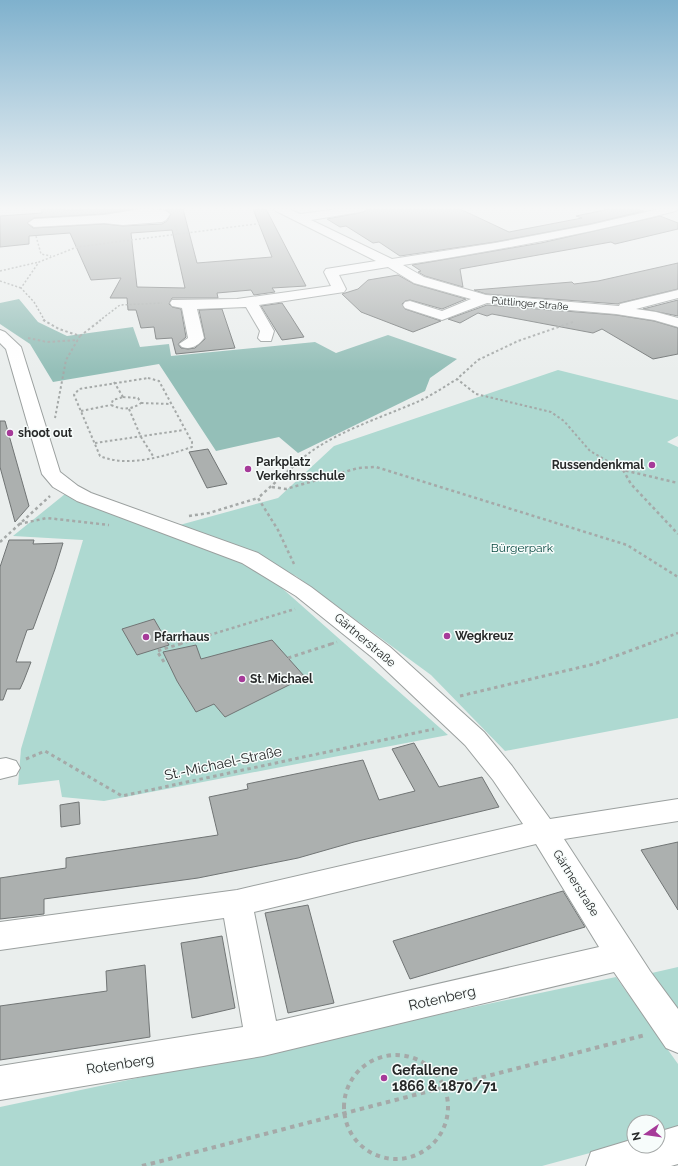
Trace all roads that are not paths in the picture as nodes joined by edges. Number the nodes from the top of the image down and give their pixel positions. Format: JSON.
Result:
{"nodes":[{"id":1,"x":387,"y":263,"type":"edge"},
{"id":2,"x":390,"y":263,"type":"edge"},
{"id":3,"x":678,"y":294,"type":"edge"},
{"id":4,"x":485,"y":299,"type":"junction"},
{"id":5,"x":250,"y":302,"type":"junction"},
{"id":6,"x":410,"y":305,"type":"dead end"},
{"id":7,"x":616,"y":310,"type":"junction"},
{"id":8,"x":678,"y":323,"type":"edge"},
{"id":9,"x":266,"y":338,"type":"dead end"},
{"id":10,"x":4,"y":339,"type":"edge"},
{"id":11,"x":187,"y":344,"type":"dead end"},
{"id":12,"x":678,"y":810,"type":"edge"},
{"id":13,"x":542,"y":830,"type":"junction"},
{"id":14,"x":237,"y":903,"type":"junction"},
{"id":15,"x":0,"y":936,"type":"edge"},
{"id":16,"x":622,"y":956,"type":"junction"},
{"id":17,"x":675,"y":1032,"type":"edge"},
{"id":18,"x":263,"y":1040,"type":"junction"},
{"id":19,"x":0,"y":1083,"type":"edge"},
{"id":20,"x":678,"y":1146,"type":"edge"},
{"id":21,"x":605,"y":1166,"type":"edge"}],
"edges":[{"from":1,"to":5,"type":"street"},
{"from":2,"to":4,"type":"street","name":"Püttlinger Straße"},
{"from":3,"to":7,"type":"street"},
{"from":4,"to":6,"type":"street"},
{"from":4,"to":7,"type":"street","name":"Püttlinger Straße"},
{"from":5,"to":9,"type":"street"},
{"from":5,"to":11,"type":"street"},
{"from":7,"to":8,"type":"street","name":"Püttlinger Straße"},
{"from":10,"to":13,"type":"street","name":"Gärtnerstraße"},
{"from":12,"to":13,"type":"street"},
{"from":13,"to":14,"type":"street"},
{"from":13,"to":16,"type":"street","name":"Gärtnerstraße"},
{"from":14,"to":15,"type":"street"},
{"from":14,"to":18,"type":"street"},
{"from":16,"to":17,"type":"street","name":"Gärtnerstraße"},
{"from":16,"to":18,"type":"street","name":"Rotenberg"},
{"from":18,"to":19,"type":"street","name":"Rotenberg"},
{"from":20,"to":21,"type":"street"}]}
